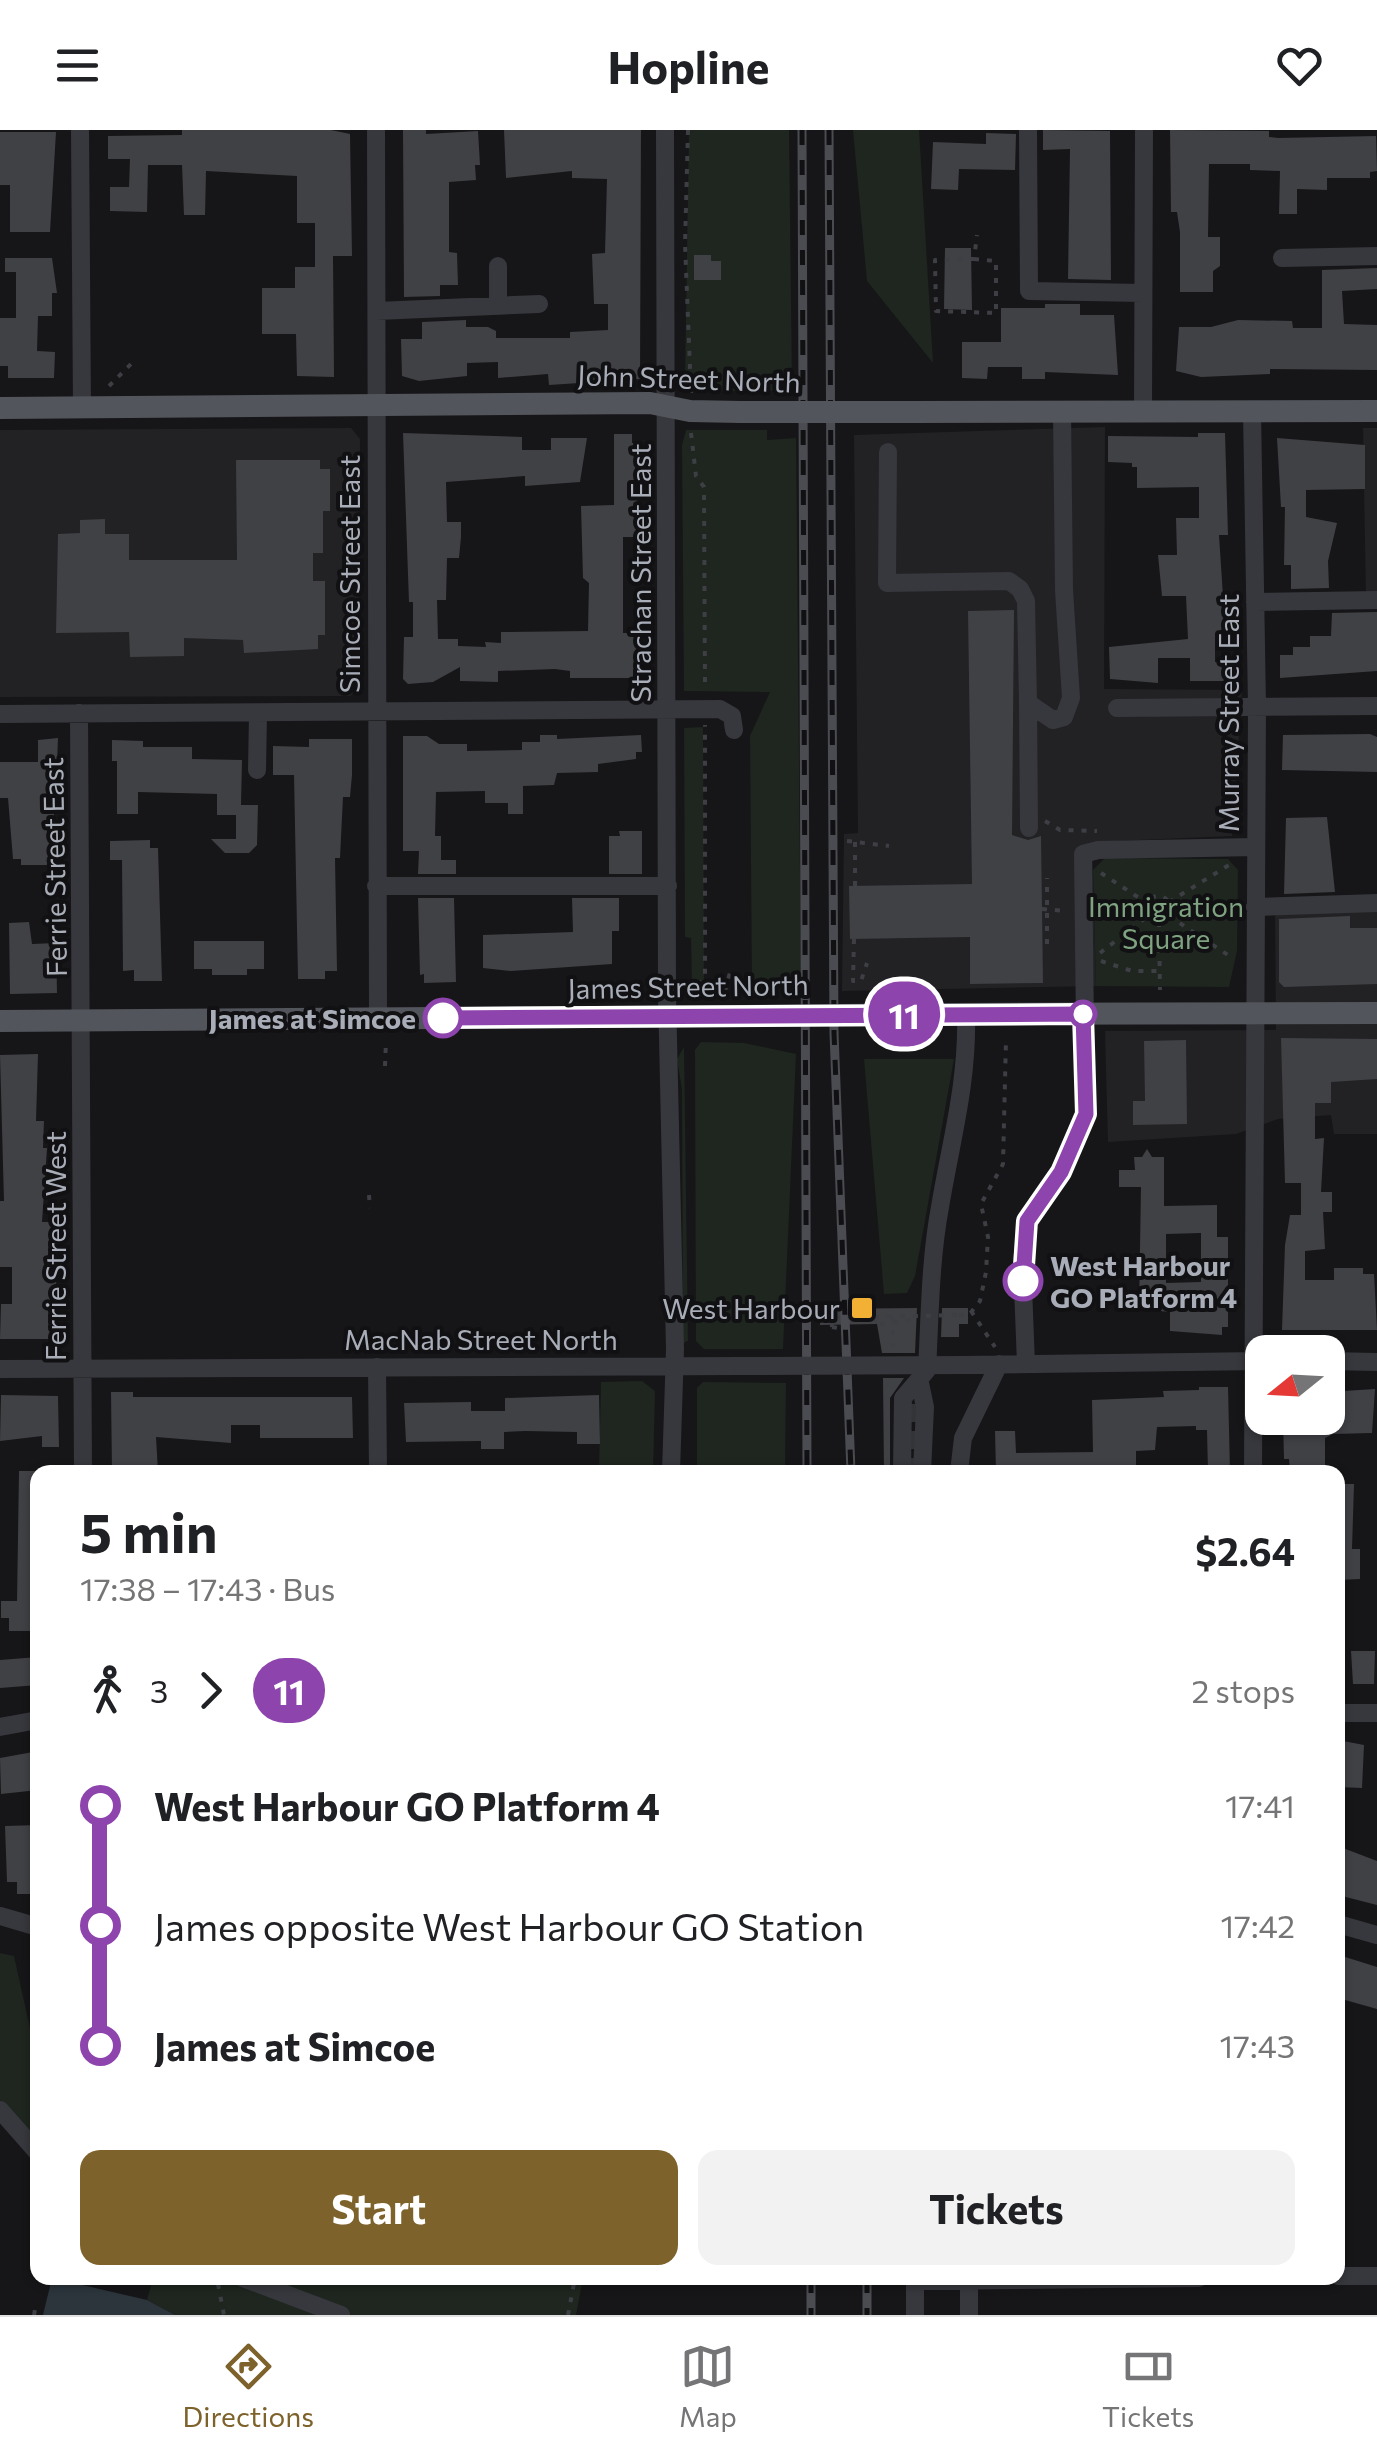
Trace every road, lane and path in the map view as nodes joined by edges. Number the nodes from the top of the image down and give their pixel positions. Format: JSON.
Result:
{"nodes":[{"id":1,"x":80,"y":130,"type":"edge"},
{"id":2,"x":376,"y":130,"type":"edge"},
{"id":3,"x":665,"y":130,"type":"edge"},
{"id":4,"x":688,"y":130,"type":"edge"},
{"id":5,"x":1028,"y":130,"type":"edge"},
{"id":6,"x":1144,"y":130,"type":"edge"},
{"id":7,"x":977,"y":234,"type":"dead end"},
{"id":8,"x":1377,"y":256,"type":"edge"},
{"id":9,"x":1282,"y":258,"type":"dead end"},
{"id":10,"x":974,"y":259,"type":"junction"},
{"id":11,"x":498,"y":266,"type":"dead end"},
{"id":12,"x":1143,"y":293,"type":"junction"},
{"id":13,"x":539,"y":304,"type":"dead end"},
{"id":14,"x":498,"y":306,"type":"junction"},
{"id":15,"x":377,"y":310,"type":"junction"},
{"id":16,"x":132,"y":363,"type":"dead end"},
{"id":17,"x":102,"y":392,"type":"dead end"},
{"id":18,"x":691,"y":395,"type":"dead end"},
{"id":19,"x":378,"y":406,"type":"junction"},
{"id":20,"x":668,"y":406,"type":"junction"},
{"id":21,"x":0,"y":408,"type":"edge"},
{"id":22,"x":82,"y":408,"type":"junction"},
{"id":23,"x":1062,"y":410,"type":"junction"},
{"id":24,"x":1143,"y":410,"type":"junction"},
{"id":25,"x":1252,"y":411,"type":"junction"},
{"id":26,"x":1377,"y":411,"type":"edge"},
{"id":27,"x":691,"y":428,"type":"dead end"},
{"id":28,"x":888,"y":452,"type":"dead end"},
{"id":29,"x":1377,"y":600,"type":"edge"},
{"id":30,"x":1255,"y":602,"type":"junction"},
{"id":31,"x":705,"y":696,"type":"dead end"},
{"id":32,"x":1028,"y":703,"type":"junction"},
{"id":33,"x":1257,"y":706,"type":"junction"},
{"id":34,"x":1377,"y":706,"type":"edge"},
{"id":35,"x":1118,"y":708,"type":"dead end"},
{"id":36,"x":668,"y":710,"type":"junction"},
{"id":37,"x":376,"y":712,"type":"junction"},
{"id":38,"x":79,"y":713,"type":"junction"},
{"id":39,"x":258,"y":713,"type":"junction"},
{"id":40,"x":0,"y":714,"type":"edge"},
{"id":41,"x":706,"y":723,"type":"dead end"},
{"id":42,"x":734,"y":730,"type":"dead end"},
{"id":43,"x":258,"y":770,"type":"dead end"},
{"id":44,"x":1033,"y":824,"type":"joint"},
{"id":45,"x":1107,"y":830,"type":"dead end"},
{"id":46,"x":855,"y":840,"type":"junction"},
{"id":47,"x":847,"y":842,"type":"dead end"},
{"id":48,"x":890,"y":846,"type":"dead end"},
{"id":49,"x":1256,"y":846,"type":"junction"},
{"id":50,"x":1082,"y":860,"type":"junction"},
{"id":51,"x":1048,"y":878,"type":"dead end"},
{"id":52,"x":376,"y":886,"type":"junction"},
{"id":53,"x":668,"y":886,"type":"junction"},
{"id":54,"x":854,"y":886,"type":"dead end"},
{"id":55,"x":1170,"y":902,"type":"junction"},
{"id":56,"x":1377,"y":902,"type":"edge"},
{"id":57,"x":1146,"y":906,"type":"junction"},
{"id":58,"x":1255,"y":907,"type":"junction"},
{"id":59,"x":1084,"y":910,"type":"junction"},
{"id":60,"x":1148,"y":916,"type":"junction"},
{"id":61,"x":1170,"y":916,"type":"junction"},
{"id":62,"x":1159,"y":922,"type":"junction"},
{"id":63,"x":854,"y":939,"type":"dead end"},
{"id":64,"x":1047,"y":944,"type":"dead end"},
{"id":65,"x":1234,"y":959,"type":"dead end"},
{"id":66,"x":867,"y":963,"type":"dead end"},
{"id":67,"x":730,"y":969,"type":"dead end"},
{"id":68,"x":1160,"y":971,"type":"junction"},
{"id":69,"x":1160,"y":990,"type":"dead end"},
{"id":70,"x":693,"y":991,"type":"dead end"},
{"id":71,"x":725,"y":991,"type":"dead end"},
{"id":72,"x":1377,"y":1013,"type":"edge"},
{"id":73,"x":960,"y":1014,"type":"junction"},
{"id":74,"x":1083,"y":1014,"type":"junction"},
{"id":75,"x":1255,"y":1014,"type":"junction"},
{"id":76,"x":667,"y":1016,"type":"junction"},
{"id":77,"x":0,"y":1020,"type":"edge"},
{"id":78,"x":84,"y":1020,"type":"junction"},
{"id":79,"x":382,"y":1030,"type":"junction"},
{"id":80,"x":1006,"y":1038,"type":"dead end"},
{"id":81,"x":386,"y":1066,"type":"dead end"},
{"id":82,"x":369,"y":1195,"type":"dead end"},
{"id":83,"x":370,"y":1208,"type":"dead end"},
{"id":84,"x":971,"y":1310,"type":"junction"},
{"id":85,"x":875,"y":1317,"type":"junction"},
{"id":86,"x":893,"y":1317,"type":"junction"},
{"id":87,"x":935,"y":1319,"type":"junction"},
{"id":88,"x":844,"y":1329,"type":"dead end"},
{"id":89,"x":1258,"y":1335,"type":"edge"},
{"id":90,"x":894,"y":1352,"type":"dead end"},
{"id":91,"x":998,"y":1358,"type":"junction"},
{"id":92,"x":1245,"y":1361,"type":"edge"},
{"id":93,"x":1345,"y":1362,"type":"edge"},
{"id":94,"x":1377,"y":1362,"type":"edge"},
{"id":95,"x":1026,"y":1364,"type":"junction"},
{"id":96,"x":674,"y":1365,"type":"junction"},
{"id":97,"x":0,"y":1368,"type":"edge"},
{"id":98,"x":82,"y":1368,"type":"junction"},
{"id":99,"x":377,"y":1368,"type":"junction"},
{"id":100,"x":920,"y":1384,"type":"junction"},
{"id":101,"x":1255,"y":1435,"type":"edge"},
{"id":102,"x":83,"y":1465,"type":"edge"},
{"id":103,"x":378,"y":1465,"type":"edge"},
{"id":104,"x":670,"y":1465,"type":"edge"},
{"id":105,"x":902,"y":1465,"type":"edge"},
{"id":106,"x":922,"y":1465,"type":"edge"},
{"id":107,"x":960,"y":1465,"type":"edge"},
{"id":108,"x":1253,"y":1465,"type":"edge"},
{"id":109,"x":1377,"y":1712,"type":"edge"},
{"id":110,"x":1345,"y":1713,"type":"edge"},
{"id":111,"x":30,"y":1721,"type":"edge"},
{"id":112,"x":0,"y":1727,"type":"edge"},
{"id":113,"x":0,"y":1916,"type":"edge"},
{"id":114,"x":30,"y":1925,"type":"edge"},
{"id":115,"x":1345,"y":1926,"type":"edge"},
{"id":116,"x":1377,"y":1935,"type":"edge"},
{"id":117,"x":0,"y":2110,"type":"edge"},
{"id":118,"x":30,"y":2144,"type":"edge"},
{"id":119,"x":1345,"y":2276,"type":"edge"},
{"id":120,"x":1377,"y":2276,"type":"edge"},
{"id":121,"x":218,"y":2285,"type":"edge"},
{"id":122,"x":261,"y":2285,"type":"edge"},
{"id":123,"x":574,"y":2285,"type":"edge"},
{"id":124,"x":915,"y":2285,"type":"edge"},
{"id":125,"x":969,"y":2285,"type":"edge"},
{"id":126,"x":36,"y":2304,"type":"dead end"},
{"id":127,"x":34,"y":2315,"type":"edge"},
{"id":128,"x":224,"y":2315,"type":"edge"},
{"id":129,"x":341,"y":2315,"type":"edge"},
{"id":130,"x":568,"y":2315,"type":"edge"},
{"id":131,"x":914,"y":2315,"type":"edge"},
{"id":132,"x":969,"y":2315,"type":"edge"}],
"edges":[{"from":1,"to":22,"type":"street"},
{"from":2,"to":15,"type":"street","name":"Simcoe Street East"},
{"from":3,"to":20,"type":"street","name":"Strachan Street East"},
{"from":4,"to":18,"type":"path"},
{"from":5,"to":12,"type":"street"},
{"from":6,"to":12,"type":"street"},
{"from":7,"to":10,"type":"path"},
{"from":8,"to":9,"type":"street"},
{"from":10,"to":10,"type":"path"},
{"from":11,"to":14,"type":"street"},
{"from":12,"to":24,"type":"street"},
{"from":13,"to":14,"type":"street"},
{"from":14,"to":15,"type":"street"},
{"from":15,"to":19,"type":"street","name":"Simcoe Street East"},
{"from":16,"to":17,"type":"path"},
{"from":19,"to":20,"type":"main road","name":"John Street North"},
{"from":19,"to":22,"type":"main road","name":"John Street North"},
{"from":19,"to":37,"type":"street","name":"Simcoe Street East"},
{"from":20,"to":23,"type":"main road","name":"John Street North","bridge":true},
{"from":20,"to":36,"type":"street","name":"Strachan Street East"},
{"from":21,"to":22,"type":"main road","name":"John Street North"},
{"from":23,"to":24,"type":"main road","name":"John Street North"},
{"from":23,"to":32,"type":"street"},
{"from":24,"to":25,"type":"main road","name":"John Street North"},
{"from":25,"to":26,"type":"main road","name":"John Street North"},
{"from":25,"to":30,"type":"street","name":"Murray Street East"},
{"from":27,"to":31,"type":"path"},
{"from":28,"to":32,"type":"street"},
{"from":29,"to":30,"type":"street"},
{"from":30,"to":33,"type":"street","name":"Murray Street East"},
{"from":32,"to":44,"type":"street"},
{"from":33,"to":34,"type":"street"},
{"from":33,"to":35,"type":"street"},
{"from":33,"to":49,"type":"street","name":"Murray Street East"},
{"from":36,"to":37,"type":"street"},
{"from":36,"to":42,"type":"street"},
{"from":36,"to":53,"type":"street","name":"Strachan Street East"},
{"from":37,"to":39,"type":"street"},
{"from":37,"to":52,"type":"street","name":"Simcoe Street East"},
{"from":38,"to":39,"type":"street"},
{"from":38,"to":40,"type":"street"},
{"from":38,"to":78,"type":"street","name":"Ferrie Street East"},
{"from":39,"to":43,"type":"street"},
{"from":41,"to":70,"type":"path"},
{"from":44,"to":45,"type":"path"},
{"from":46,"to":47,"type":"path"},
{"from":46,"to":48,"type":"path"},
{"from":46,"to":54,"type":"path"},
{"from":49,"to":50,"type":"street"},
{"from":49,"to":55,"type":"path"},
{"from":49,"to":58,"type":"street","name":"Murray Street East"},
{"from":50,"to":57,"type":"path"},
{"from":50,"to":59,"type":"street"},
{"from":51,"to":64,"type":"path"},
{"from":52,"to":53,"type":"street"},
{"from":52,"to":79,"type":"street","name":"Simcoe Street East"},
{"from":53,"to":76,"type":"street","name":"Strachan Street East"},
{"from":55,"to":57,"type":"path"},
{"from":55,"to":61,"type":"path"},
{"from":56,"to":58,"type":"street"},
{"from":57,"to":59,"type":"path"},
{"from":57,"to":60,"type":"path"},
{"from":58,"to":75,"type":"street","name":"Murray Street East"},
{"from":59,"to":74,"type":"street"},
{"from":60,"to":62,"type":"path"},
{"from":60,"to":68,"type":"path"},
{"from":61,"to":62,"type":"path"},
{"from":61,"to":65,"type":"path"},
{"from":62,"to":68,"type":"path"},
{"from":63,"to":66,"type":"path"},
{"from":67,"to":71,"type":"path"},
{"from":68,"to":69,"type":"path"},
{"from":72,"to":75,"type":"main road","name":"James Street North"},
{"from":73,"to":74,"type":"main road","name":"James Street North"},
{"from":73,"to":76,"type":"main road","name":"James Street North","bridge":true},
{"from":73,"to":87,"type":"street"},
{"from":74,"to":75,"type":"main road","name":"James Street North"},
{"from":74,"to":95,"type":"street"},
{"from":75,"to":89,"type":"street","name":"Murray Street East"},
{"from":76,"to":79,"type":"main road","name":"James Street North"},
{"from":76,"to":96,"type":"street","name":"Strachan Street East"},
{"from":77,"to":78,"type":"main road","name":"James Street North"},
{"from":78,"to":79,"type":"main road","name":"James Street North"},
{"from":78,"to":98,"type":"street","name":"Ferrie Street West"},
{"from":79,"to":81,"type":"path"},
{"from":80,"to":84,"type":"path"},
{"from":82,"to":83,"type":"path"},
{"from":84,"to":86,"type":"path","bridge":true},
{"from":84,"to":91,"type":"path"},
{"from":85,"to":86,"type":"path","bridge":true},
{"from":85,"to":87,"type":"path","bridge":true},
{"from":85,"to":88,"type":"path","bridge":true},
{"from":86,"to":90,"type":"path","bridge":true},
{"from":87,"to":100,"type":"street"},
{"from":91,"to":95,"type":"street","name":"MacNab Street North"},
{"from":91,"to":96,"type":"street","name":"MacNab Street North","bridge":true},
{"from":91,"to":107,"type":"street"},
{"from":92,"to":95,"type":"street","name":"MacNab Street North"},
{"from":93,"to":94,"type":"street"},
{"from":96,"to":99,"type":"street","name":"MacNab Street North"},
{"from":96,"to":104,"type":"street","name":"Strachan Street East"},
{"from":97,"to":98,"type":"street","name":"MacNab Street North"},
{"from":98,"to":99,"type":"street","name":"MacNab Street North"},
{"from":98,"to":102,"type":"street","name":"Ferrie Street West"},
{"from":99,"to":103,"type":"street"},
{"from":100,"to":105,"type":"street"},
{"from":100,"to":106,"type":"street"},
{"from":101,"to":108,"type":"street","name":"Murray Street East"},
{"from":109,"to":110,"type":"street"},
{"from":111,"to":112,"type":"street"},
{"from":113,"to":114,"type":"street"},
{"from":115,"to":116,"type":"street"},
{"from":117,"to":118,"type":"street"},
{"from":119,"to":120,"type":"street"},
{"from":121,"to":128,"type":"path"},
{"from":122,"to":129,"type":"street"},
{"from":123,"to":130,"type":"path"},
{"from":124,"to":131,"type":"street"},
{"from":125,"to":132,"type":"street"},
{"from":126,"to":127,"type":"path"}]}
